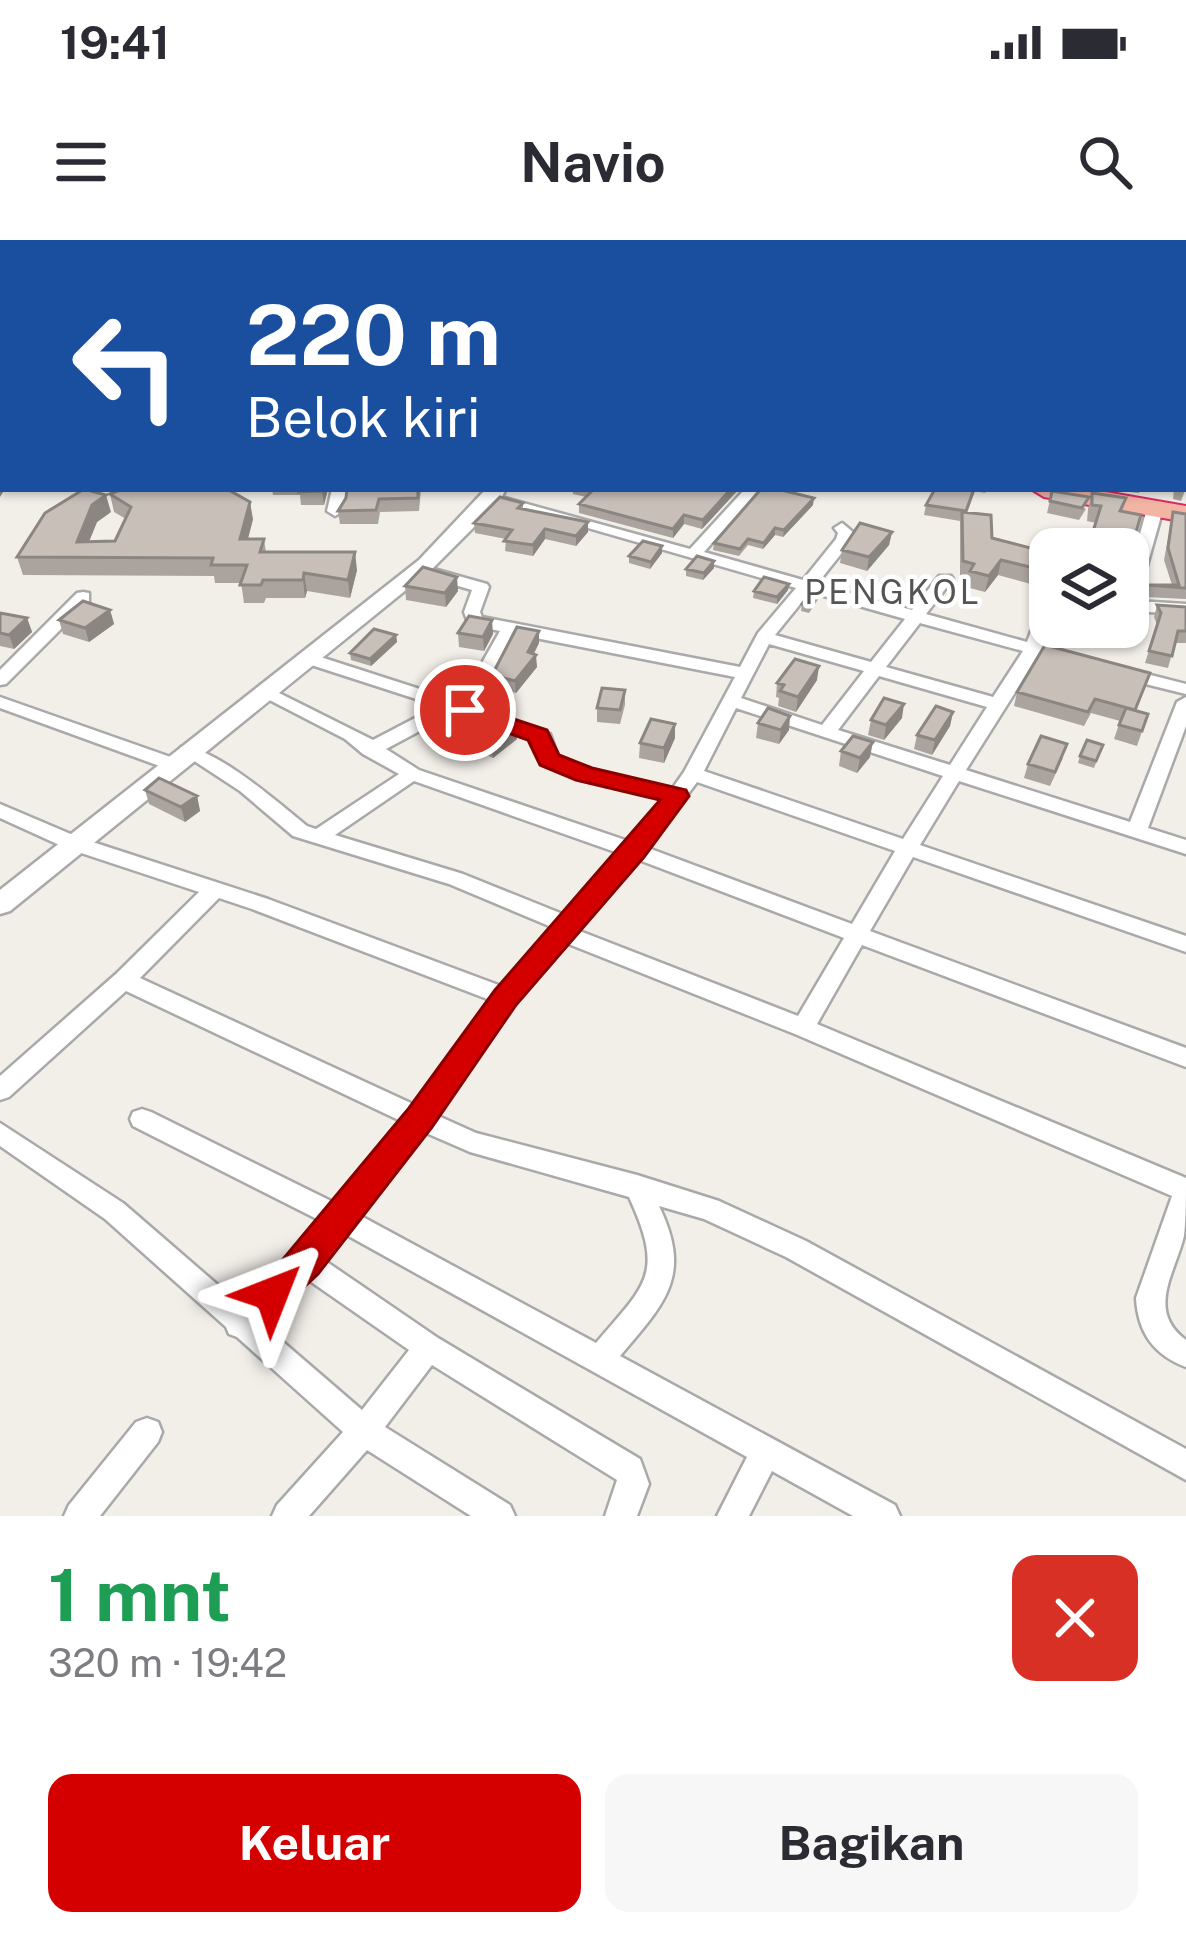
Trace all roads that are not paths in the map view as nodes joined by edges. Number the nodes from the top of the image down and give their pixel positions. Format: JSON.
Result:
{"nodes":[{"id":1,"x":338,"y":492,"type":"edge"},
{"id":2,"x":750,"y":492,"type":"edge"},
{"id":3,"x":1079,"y":492,"type":"edge"},
{"id":4,"x":494,"y":494,"type":"edge"},
{"id":5,"x":1114,"y":495,"type":"edge"},
{"id":6,"x":1155,"y":509,"type":"junction"},
{"id":7,"x":335,"y":511,"type":"edge"},
{"id":8,"x":1186,"y":514,"type":"edge"},
{"id":9,"x":842,"y":528,"type":"dead end"},
{"id":10,"x":1149,"y":530,"type":"edge"},
{"id":11,"x":695,"y":554,"type":"junction"},
{"id":12,"x":418,"y":570,"type":"junction"},
{"id":13,"x":945,"y":579,"type":"dead end"},
{"id":14,"x":803,"y":585,"type":"junction"},
{"id":15,"x":83,"y":597,"type":"edge"},
{"id":16,"x":1149,"y":606,"type":"edge"},
{"id":17,"x":1186,"y":609,"type":"edge"},
{"id":18,"x":914,"y":614,"type":"junction"},
{"id":19,"x":510,"y":628,"type":"junction"},
{"id":20,"x":764,"y":637,"type":"junction"},
{"id":21,"x":1033,"y":649,"type":"junction"},
{"id":22,"x":308,"y":658,"type":"junction"},
{"id":23,"x":873,"y":667,"type":"junction"},
{"id":24,"x":744,"y":674,"type":"junction"},
{"id":25,"x":0,"y":680,"type":"edge"},
{"id":26,"x":1186,"y":689,"type":"edge"},
{"id":27,"x":265,"y":693,"type":"junction"},
{"id":28,"x":0,"y":701,"type":"edge"},
{"id":29,"x":732,"y":701,"type":"junction"},
{"id":30,"x":1186,"y":702,"type":"edge"},
{"id":31,"x":998,"y":704,"type":"junction"},
{"id":32,"x":459,"y":708,"type":"junction"},
{"id":33,"x":826,"y":732,"type":"junction"},
{"id":34,"x":370,"y":750,"type":"junction"},
{"id":35,"x":180,"y":758,"type":"junction"},
{"id":36,"x":412,"y":774,"type":"junction"},
{"id":37,"x":693,"y":774,"type":"junction"},
{"id":38,"x":953,"y":774,"type":"junction"},
{"id":39,"x":676,"y":796,"type":"junction"},
{"id":40,"x":0,"y":810,"type":"edge"},
{"id":41,"x":1137,"y":831,"type":"junction"},
{"id":42,"x":318,"y":837,"type":"junction"},
{"id":43,"x":73,"y":843,"type":"junction"},
{"id":44,"x":1186,"y":847,"type":"edge"},
{"id":45,"x":908,"y":848,"type":"junction"},
{"id":46,"x":634,"y":851,"type":"junction"},
{"id":47,"x":215,"y":889,"type":"junction"},
{"id":48,"x":4,"y":895,"type":"edge"},
{"id":49,"x":565,"y":929,"type":"junction"},
{"id":50,"x":858,"y":934,"type":"junction"},
{"id":51,"x":1186,"y":944,"type":"edge"},
{"id":52,"x":124,"y":980,"type":"junction"},
{"id":53,"x":505,"y":998,"type":"junction"},
{"id":54,"x":803,"y":1028,"type":"junction"},
{"id":55,"x":1186,"y":1058,"type":"edge"},
{"id":56,"x":0,"y":1090,"type":"edge"},
{"id":57,"x":421,"y":1118,"type":"junction"},
{"id":58,"x":142,"y":1119,"type":"dead end"},
{"id":59,"x":0,"y":1133,"type":"edge"},
{"id":60,"x":637,"y":1186,"type":"junction"},
{"id":61,"x":1186,"y":1191,"type":"edge"},
{"id":62,"x":339,"y":1216,"type":"junction"},
{"id":63,"x":306,"y":1263,"type":"junction"},
{"id":64,"x":239,"y":1325,"type":"junction"},
{"id":65,"x":428,"y":1347,"type":"junction"},
{"id":66,"x":1186,"y":1354,"type":"edge"},
{"id":67,"x":599,"y":1360,"type":"junction"},
{"id":68,"x":364,"y":1431,"type":"junction"},
{"id":69,"x":147,"y":1432,"type":"dead end"},
{"id":70,"x":765,"y":1452,"type":"junction"},
{"id":71,"x":1186,"y":1465,"type":"edge"},
{"id":72,"x":466,"y":1507,"type":"edge"},
{"id":73,"x":80,"y":1516,"type":"edge"},
{"id":74,"x":288,"y":1516,"type":"edge"},
{"id":75,"x":500,"y":1516,"type":"edge"},
{"id":76,"x":621,"y":1516,"type":"edge"},
{"id":77,"x":734,"y":1516,"type":"edge"},
{"id":78,"x":884,"y":1516,"type":"edge"}],
"edges":[{"from":1,"to":7,"type":"street"},
{"from":2,"to":11,"type":"street"},
{"from":3,"to":5,"type":"highway"},
{"from":4,"to":11,"type":"street"},
{"from":4,"to":12,"type":"street"},
{"from":5,"to":6,"type":"highway"},
{"from":6,"to":8,"type":"highway"},
{"from":6,"to":10,"type":"street"},
{"from":9,"to":14,"type":"street"},
{"from":11,"to":14,"type":"street"},
{"from":12,"to":19,"type":"street"},
{"from":12,"to":22,"type":"street"},
{"from":13,"to":18,"type":"street"},
{"from":14,"to":18,"type":"street"},
{"from":14,"to":20,"type":"street"},
{"from":15,"to":25,"type":"street"},
{"from":16,"to":17,"type":"street"},
{"from":18,"to":21,"type":"street"},
{"from":18,"to":23,"type":"street"},
{"from":19,"to":24,"type":"street"},
{"from":19,"to":32,"type":"street"},
{"from":20,"to":23,"type":"street"},
{"from":20,"to":24,"type":"street"},
{"from":21,"to":26,"type":"street"},
{"from":21,"to":31,"type":"street"},
{"from":22,"to":27,"type":"street"},
{"from":22,"to":32,"type":"street"},
{"from":23,"to":31,"type":"street"},
{"from":23,"to":33,"type":"street"},
{"from":24,"to":29,"type":"street"},
{"from":27,"to":34,"type":"street"},
{"from":27,"to":35,"type":"street"},
{"from":28,"to":35,"type":"street"},
{"from":29,"to":33,"type":"street"},
{"from":29,"to":37,"type":"street"},
{"from":30,"to":41,"type":"street"},
{"from":31,"to":38,"type":"street"},
{"from":32,"to":34,"type":"street"},
{"from":32,"to":39,"type":"street"},
{"from":33,"to":38,"type":"street"},
{"from":34,"to":36,"type":"street"},
{"from":35,"to":42,"type":"street"},
{"from":35,"to":43,"type":"street"},
{"from":36,"to":42,"type":"street"},
{"from":36,"to":46,"type":"street"},
{"from":37,"to":39,"type":"street"},
{"from":37,"to":45,"type":"street"},
{"from":38,"to":41,"type":"street"},
{"from":38,"to":45,"type":"street"},
{"from":39,"to":46,"type":"street"},
{"from":40,"to":43,"type":"street"},
{"from":41,"to":44,"type":"street"},
{"from":42,"to":49,"type":"street"},
{"from":43,"to":47,"type":"street"},
{"from":43,"to":48,"type":"street"},
{"from":45,"to":50,"type":"street"},
{"from":45,"to":51,"type":"street"},
{"from":46,"to":49,"type":"street"},
{"from":46,"to":50,"type":"street"},
{"from":47,"to":52,"type":"street"},
{"from":47,"to":53,"type":"street"},
{"from":49,"to":53,"type":"street"},
{"from":49,"to":54,"type":"street"},
{"from":50,"to":54,"type":"street"},
{"from":50,"to":55,"type":"street"},
{"from":52,"to":56,"type":"street"},
{"from":52,"to":57,"type":"street"},
{"from":53,"to":57,"type":"street"},
{"from":54,"to":61,"type":"street"},
{"from":57,"to":60,"type":"street"},
{"from":57,"to":62,"type":"street"},
{"from":58,"to":62,"type":"street"},
{"from":59,"to":64,"type":"street"},
{"from":60,"to":67,"type":"street"},
{"from":60,"to":71,"type":"street"},
{"from":61,"to":66,"type":"street"},
{"from":62,"to":63,"type":"street"},
{"from":62,"to":67,"type":"street"},
{"from":63,"to":64,"type":"street"},
{"from":63,"to":65,"type":"street"},
{"from":64,"to":68,"type":"street"},
{"from":65,"to":68,"type":"street"},
{"from":65,"to":76,"type":"street"},
{"from":67,"to":70,"type":"street"},
{"from":68,"to":72,"type":"street"},
{"from":68,"to":74,"type":"street"},
{"from":69,"to":73,"type":"street"},
{"from":70,"to":77,"type":"street"},
{"from":70,"to":78,"type":"street"},
{"from":72,"to":75,"type":"street"}]}
